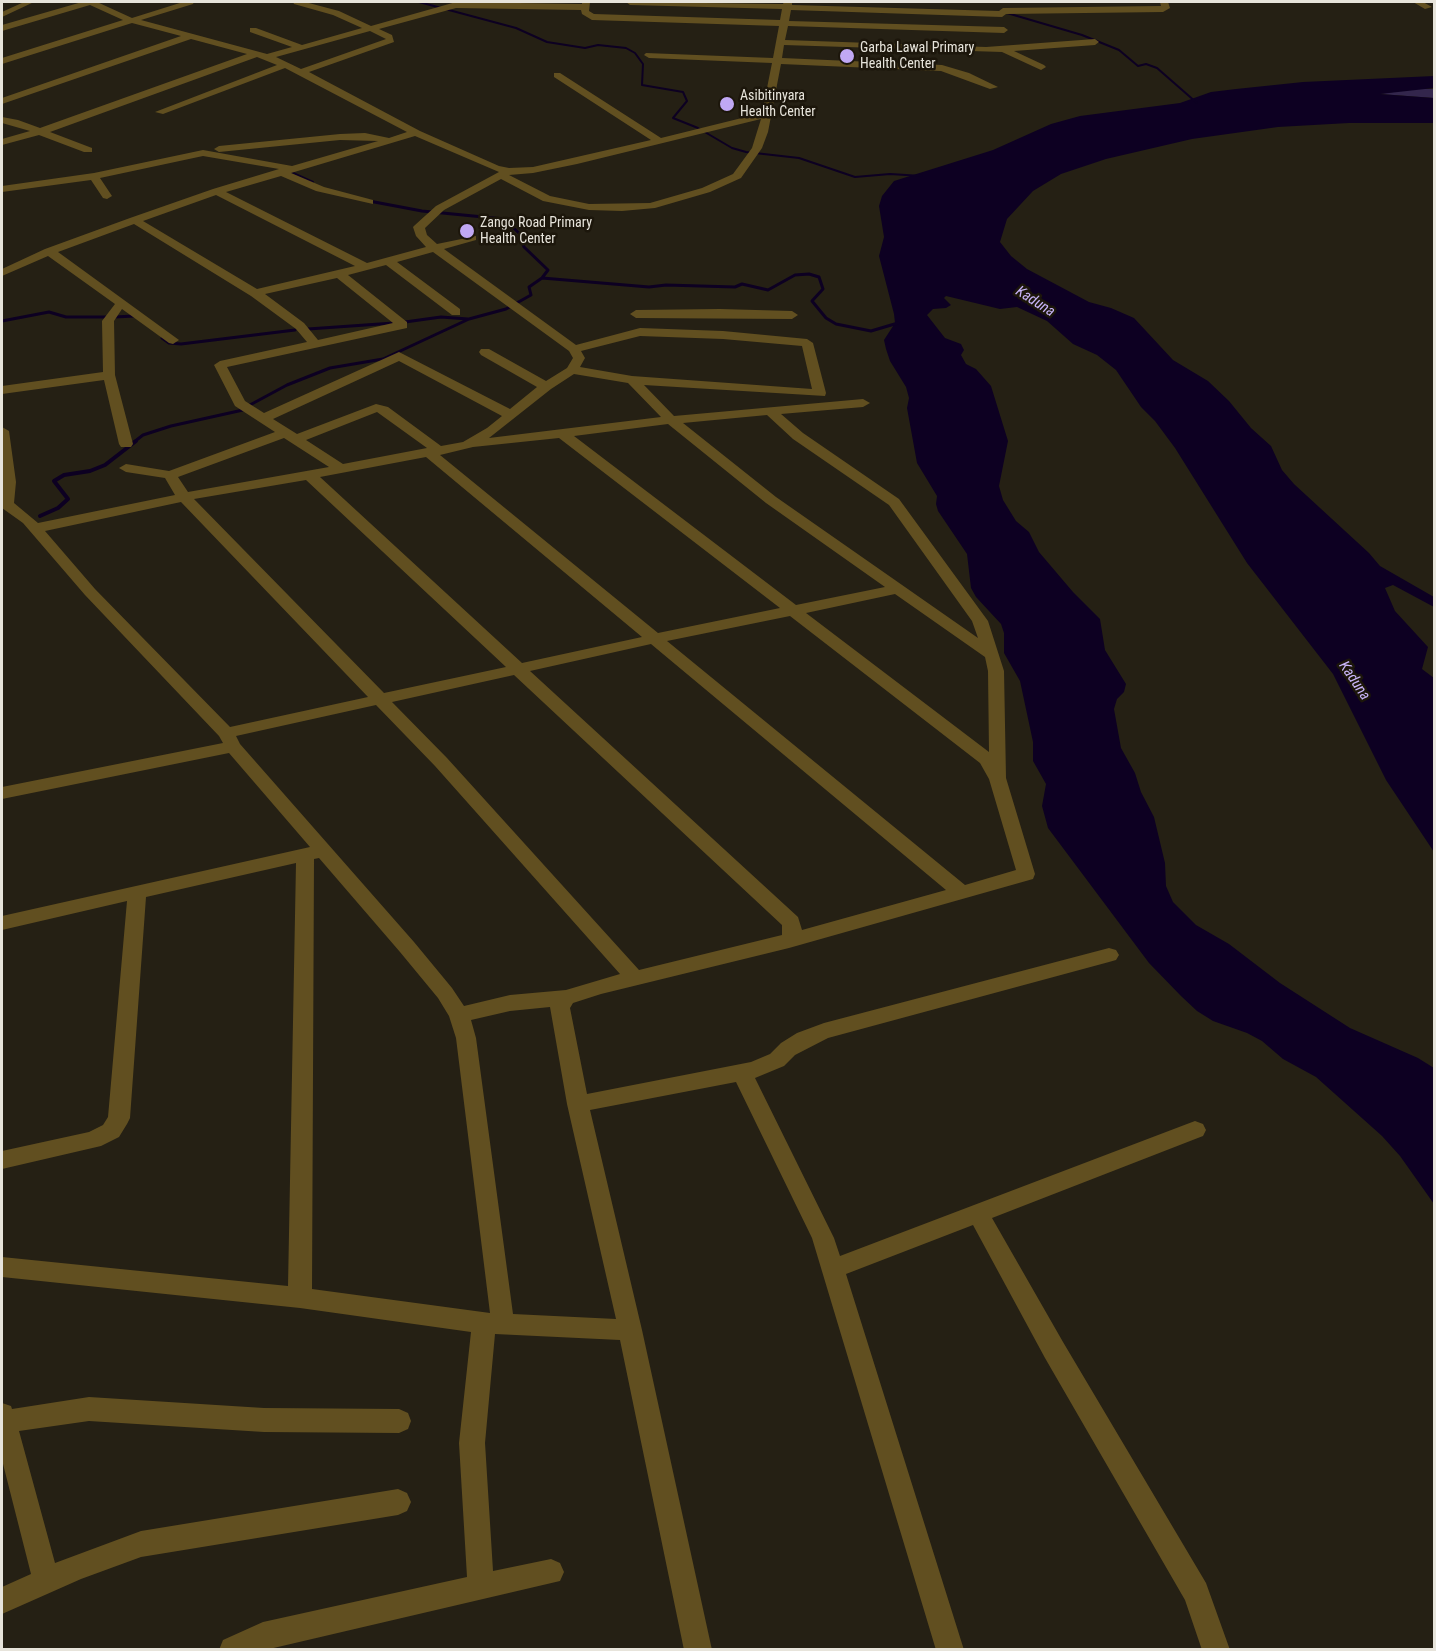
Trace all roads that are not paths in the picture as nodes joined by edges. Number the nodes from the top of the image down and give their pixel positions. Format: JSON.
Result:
{"nodes":[{"id":1,"x":30,"y":2,"type":"edge"},
{"id":2,"x":90,"y":2,"type":"edge"},
{"id":3,"x":187,"y":2,"type":"edge"},
{"id":4,"x":297,"y":2,"type":"edge"},
{"id":5,"x":630,"y":2,"type":"edge"},
{"id":6,"x":1164,"y":2,"type":"edge"},
{"id":7,"x":1417,"y":2,"type":"edge"},
{"id":8,"x":585,"y":4,"type":"edge"},
{"id":9,"x":787,"y":4,"type":"edge"},
{"id":10,"x":893,"y":6,"type":"edge"},
{"id":11,"x":1428,"y":7,"type":"dead end"},
{"id":12,"x":1002,"y":9,"type":"edge"},
{"id":13,"x":2,"y":15,"type":"edge"},
{"id":14,"x":130,"y":20,"type":"junction"},
{"id":15,"x":782,"y":24,"type":"junction"},
{"id":16,"x":2,"y":28,"type":"edge"},
{"id":17,"x":368,"y":28,"type":"junction"},
{"id":18,"x":253,"y":30,"type":"dead end"},
{"id":19,"x":1004,"y":30,"type":"junction"},
{"id":20,"x":188,"y":37,"type":"junction"},
{"id":21,"x":780,"y":42,"type":"junction"},
{"id":22,"x":1095,"y":42,"type":"dead end"},
{"id":23,"x":300,"y":48,"type":"junction"},
{"id":24,"x":1002,"y":48,"type":"junction"},
{"id":25,"x":262,"y":55,"type":"junction"},
{"id":26,"x":650,"y":55,"type":"dead end"},
{"id":27,"x":2,"y":61,"type":"edge"},
{"id":28,"x":777,"y":61,"type":"junction"},
{"id":29,"x":285,"y":65,"type":"junction"},
{"id":30,"x":1041,"y":67,"type":"dead end"},
{"id":31,"x":301,"y":72,"type":"junction"},
{"id":32,"x":556,"y":75,"type":"dead end"},
{"id":33,"x":993,"y":87,"type":"dead end"},
{"id":34,"x":2,"y":101,"type":"edge"},
{"id":35,"x":160,"y":112,"type":"dead end"},
{"id":36,"x":765,"y":115,"type":"junction"},
{"id":37,"x":2,"y":120,"type":"edge"},
{"id":38,"x":40,"y":132,"type":"junction"},
{"id":39,"x":416,"y":133,"type":"junction"},
{"id":40,"x":396,"y":139,"type":"junction"},
{"id":41,"x":659,"y":141,"type":"junction"},
{"id":42,"x":2,"y":142,"type":"edge"},
{"id":43,"x":88,"y":150,"type":"dead end"},
{"id":44,"x":203,"y":153,"type":"junction"},
{"id":45,"x":293,"y":169,"type":"junction"},
{"id":46,"x":281,"y":172,"type":"junction"},
{"id":47,"x":505,"y":173,"type":"junction"},
{"id":48,"x":483,"y":175,"type":"dead end"},
{"id":49,"x":94,"y":176,"type":"junction"},
{"id":50,"x":2,"y":189,"type":"edge"},
{"id":51,"x":217,"y":191,"type":"junction"},
{"id":52,"x":107,"y":196,"type":"dead end"},
{"id":53,"x":369,"y":202,"type":"dead end"},
{"id":54,"x":134,"y":220,"type":"junction"},
{"id":55,"x":471,"y":238,"type":"dead end"},
{"id":56,"x":435,"y":247,"type":"junction"},
{"id":57,"x":49,"y":251,"type":"junction"},
{"id":58,"x":387,"y":260,"type":"junction"},
{"id":59,"x":364,"y":266,"type":"junction"},
{"id":60,"x":2,"y":273,"type":"edge"},
{"id":61,"x":339,"y":274,"type":"junction"},
{"id":62,"x":255,"y":293,"type":"junction"},
{"id":63,"x":122,"y":303,"type":"junction"},
{"id":64,"x":456,"y":312,"type":"dead end"},
{"id":65,"x":792,"y":315,"type":"dead end"},
{"id":66,"x":640,"y":332,"type":"junction"},
{"id":67,"x":173,"y":340,"type":"dead end"},
{"id":68,"x":315,"y":344,"type":"junction"},
{"id":69,"x":574,"y":349,"type":"junction"},
{"id":70,"x":485,"y":352,"type":"dead end"},
{"id":71,"x":572,"y":370,"type":"junction"},
{"id":72,"x":109,"y":375,"type":"junction"},
{"id":73,"x":632,"y":380,"type":"junction"},
{"id":74,"x":546,"y":386,"type":"junction"},
{"id":75,"x":2,"y":390,"type":"edge"},
{"id":76,"x":863,"y":403,"type":"dead end"},
{"id":77,"x":769,"y":410,"type":"junction"},
{"id":78,"x":511,"y":415,"type":"junction"},
{"id":79,"x":262,"y":419,"type":"junction"},
{"id":80,"x":671,"y":420,"type":"junction"},
{"id":81,"x":2,"y":431,"type":"edge"},
{"id":82,"x":564,"y":435,"type":"junction"},
{"id":83,"x":292,"y":436,"type":"junction"},
{"id":84,"x":126,"y":444,"type":"dead end"},
{"id":85,"x":467,"y":445,"type":"junction"},
{"id":86,"x":434,"y":452,"type":"junction"},
{"id":87,"x":126,"y":468,"type":"dead end"},
{"id":88,"x":342,"y":469,"type":"junction"},
{"id":89,"x":170,"y":475,"type":"junction"},
{"id":90,"x":309,"y":476,"type":"junction"},
{"id":91,"x":184,"y":497,"type":"junction"},
{"id":92,"x":4,"y":504,"type":"edge"},
{"id":93,"x":36,"y":528,"type":"junction"},
{"id":94,"x":898,"y":589,"type":"junction"},
{"id":95,"x":794,"y":610,"type":"junction"},
{"id":96,"x":654,"y":639,"type":"junction"},
{"id":97,"x":992,"y":655,"type":"junction"},
{"id":98,"x":518,"y":669,"type":"junction"},
{"id":99,"x":380,"y":699,"type":"junction"},
{"id":100,"x":229,"y":740,"type":"junction"},
{"id":101,"x":998,"y":779,"type":"junction"},
{"id":102,"x":2,"y":794,"type":"edge"},
{"id":103,"x":314,"y":852,"type":"junction"},
{"id":104,"x":137,"y":892,"type":"junction"},
{"id":105,"x":961,"y":892,"type":"junction"},
{"id":106,"x":2,"y":923,"type":"edge"},
{"id":107,"x":789,"y":941,"type":"junction"},
{"id":108,"x":1109,"y":955,"type":"dead end"},
{"id":109,"x":635,"y":978,"type":"junction"},
{"id":110,"x":566,"y":998,"type":"junction"},
{"id":111,"x":459,"y":1015,"type":"junction"},
{"id":112,"x":742,"y":1073,"type":"junction"},
{"id":113,"x":578,"y":1104,"type":"junction"},
{"id":114,"x":1195,"y":1130,"type":"dead end"},
{"id":115,"x":2,"y":1160,"type":"edge"},
{"id":116,"x":978,"y":1213,"type":"junction"},
{"id":117,"x":2,"y":1267,"type":"edge"},
{"id":118,"x":833,"y":1269,"type":"junction"},
{"id":119,"x":300,"y":1298,"type":"junction"},
{"id":120,"x":493,"y":1324,"type":"junction"},
{"id":121,"x":630,"y":1330,"type":"junction"},
{"id":122,"x":2,"y":1418,"type":"edge"},
{"id":123,"x":399,"y":1421,"type":"dead end"},
{"id":124,"x":398,"y":1502,"type":"dead end"},
{"id":125,"x":551,"y":1572,"type":"dead end"},
{"id":126,"x":46,"y":1581,"type":"junction"},
{"id":127,"x":481,"y":1586,"type":"junction"},
{"id":128,"x":2,"y":1601,"type":"edge"},
{"id":129,"x":233,"y":1650,"type":"edge"},
{"id":130,"x":698,"y":1650,"type":"edge"},
{"id":131,"x":950,"y":1650,"type":"edge"},
{"id":132,"x":1216,"y":1650,"type":"edge"}],
"edges":[{"from":1,"to":13,"type":"street"},
{"from":2,"to":14,"type":"street"},
{"from":2,"to":16,"type":"street"},
{"from":3,"to":14,"type":"street"},
{"from":4,"to":17,"type":"street"},
{"from":5,"to":9,"type":"street"},
{"from":6,"to":12,"type":"street"},
{"from":7,"to":11,"type":"street"},
{"from":8,"to":15,"type":"street"},
{"from":8,"to":17,"type":"street"},
{"from":9,"to":10,"type":"street"},
{"from":9,"to":15,"type":"street"},
{"from":10,"to":12,"type":"street"},
{"from":12,"to":19,"type":"street"},
{"from":14,"to":20,"type":"street"},
{"from":14,"to":27,"type":"street"},
{"from":15,"to":19,"type":"street"},
{"from":15,"to":21,"type":"street"},
{"from":17,"to":23,"type":"street"},
{"from":17,"to":31,"type":"street"},
{"from":18,"to":23,"type":"street"},
{"from":19,"to":24,"type":"street"},
{"from":20,"to":25,"type":"street"},
{"from":20,"to":34,"type":"street"},
{"from":21,"to":24,"type":"street"},
{"from":21,"to":28,"type":"street"},
{"from":22,"to":24,"type":"street"},
{"from":23,"to":25,"type":"street"},
{"from":24,"to":30,"type":"street"},
{"from":25,"to":29,"type":"street"},
{"from":25,"to":38,"type":"street"},
{"from":26,"to":28,"type":"street"},
{"from":28,"to":33,"type":"street"},
{"from":28,"to":36,"type":"street"},
{"from":29,"to":31,"type":"street"},
{"from":29,"to":35,"type":"street"},
{"from":31,"to":39,"type":"street"},
{"from":32,"to":41,"type":"street"},
{"from":36,"to":41,"type":"street"},
{"from":36,"to":47,"type":"street"},
{"from":37,"to":38,"type":"street"},
{"from":38,"to":42,"type":"street"},
{"from":38,"to":43,"type":"street"},
{"from":39,"to":40,"type":"street"},
{"from":39,"to":47,"type":"street"},
{"from":40,"to":44,"type":"street"},
{"from":40,"to":45,"type":"street"},
{"from":40,"to":48,"type":"street"},
{"from":41,"to":47,"type":"street"},
{"from":44,"to":45,"type":"street"},
{"from":44,"to":49,"type":"street"},
{"from":45,"to":46,"type":"street"},
{"from":46,"to":51,"type":"street"},
{"from":46,"to":53,"type":"street"},
{"from":47,"to":56,"type":"street"},
{"from":49,"to":50,"type":"street"},
{"from":49,"to":52,"type":"street"},
{"from":51,"to":54,"type":"street"},
{"from":51,"to":59,"type":"street"},
{"from":54,"to":57,"type":"street"},
{"from":54,"to":62,"type":"street"},
{"from":55,"to":56,"type":"street"},
{"from":56,"to":58,"type":"street"},
{"from":56,"to":69,"type":"street"},
{"from":57,"to":60,"type":"street"},
{"from":57,"to":63,"type":"street"},
{"from":58,"to":59,"type":"street"},
{"from":58,"to":64,"type":"street"},
{"from":59,"to":61,"type":"street"},
{"from":61,"to":62,"type":"street"},
{"from":61,"to":68,"type":"street"},
{"from":62,"to":68,"type":"street"},
{"from":63,"to":67,"type":"street"},
{"from":63,"to":72,"type":"street"},
{"from":65,"to":66,"type":"street"},
{"from":66,"to":69,"type":"street"},
{"from":66,"to":73,"type":"street"},
{"from":68,"to":79,"type":"street"},
{"from":69,"to":71,"type":"street"},
{"from":70,"to":74,"type":"street"},
{"from":71,"to":73,"type":"street"},
{"from":71,"to":74,"type":"street"},
{"from":72,"to":75,"type":"street"},
{"from":72,"to":84,"type":"street"},
{"from":73,"to":80,"type":"street"},
{"from":74,"to":78,"type":"street"},
{"from":76,"to":77,"type":"street"},
{"from":77,"to":80,"type":"street"},
{"from":77,"to":97,"type":"street"},
{"from":78,"to":79,"type":"street"},
{"from":78,"to":85,"type":"street"},
{"from":79,"to":83,"type":"street"},
{"from":80,"to":82,"type":"street"},
{"from":80,"to":94,"type":"street"},
{"from":81,"to":92,"type":"street"},
{"from":82,"to":85,"type":"street"},
{"from":82,"to":95,"type":"street"},
{"from":83,"to":86,"type":"street"},
{"from":83,"to":88,"type":"street"},
{"from":83,"to":89,"type":"street"},
{"from":85,"to":86,"type":"street"},
{"from":86,"to":88,"type":"street"},
{"from":86,"to":96,"type":"street"},
{"from":87,"to":89,"type":"street"},
{"from":88,"to":90,"type":"street"},
{"from":89,"to":91,"type":"street"},
{"from":90,"to":91,"type":"street"},
{"from":90,"to":98,"type":"street"},
{"from":91,"to":93,"type":"street"},
{"from":91,"to":99,"type":"street"},
{"from":92,"to":93,"type":"street"},
{"from":93,"to":100,"type":"street"},
{"from":94,"to":95,"type":"street"},
{"from":94,"to":97,"type":"street"},
{"from":95,"to":96,"type":"street"},
{"from":95,"to":101,"type":"street"},
{"from":96,"to":98,"type":"street"},
{"from":96,"to":105,"type":"street"},
{"from":97,"to":101,"type":"street"},
{"from":98,"to":99,"type":"street"},
{"from":98,"to":107,"type":"street"},
{"from":99,"to":100,"type":"street"},
{"from":99,"to":109,"type":"street"},
{"from":100,"to":102,"type":"street"},
{"from":100,"to":103,"type":"street"},
{"from":101,"to":105,"type":"street"},
{"from":103,"to":104,"type":"street"},
{"from":103,"to":111,"type":"street"},
{"from":103,"to":119,"type":"street"},
{"from":104,"to":106,"type":"street"},
{"from":104,"to":115,"type":"street"},
{"from":105,"to":107,"type":"street"},
{"from":107,"to":109,"type":"street"},
{"from":108,"to":112,"type":"street"},
{"from":109,"to":110,"type":"street"},
{"from":110,"to":111,"type":"street"},
{"from":110,"to":113,"type":"street"},
{"from":111,"to":120,"type":"street"},
{"from":112,"to":113,"type":"street"},
{"from":112,"to":118,"type":"street"},
{"from":113,"to":121,"type":"street"},
{"from":114,"to":116,"type":"street"},
{"from":116,"to":118,"type":"street"},
{"from":116,"to":132,"type":"street"},
{"from":117,"to":119,"type":"street"},
{"from":118,"to":131,"type":"street"},
{"from":119,"to":120,"type":"street"},
{"from":120,"to":121,"type":"street"},
{"from":120,"to":127,"type":"street"},
{"from":121,"to":130,"type":"street"},
{"from":122,"to":123,"type":"street"},
{"from":122,"to":126,"type":"street"},
{"from":124,"to":126,"type":"street"},
{"from":125,"to":127,"type":"street"},
{"from":126,"to":128,"type":"street"},
{"from":127,"to":129,"type":"street"}]}
